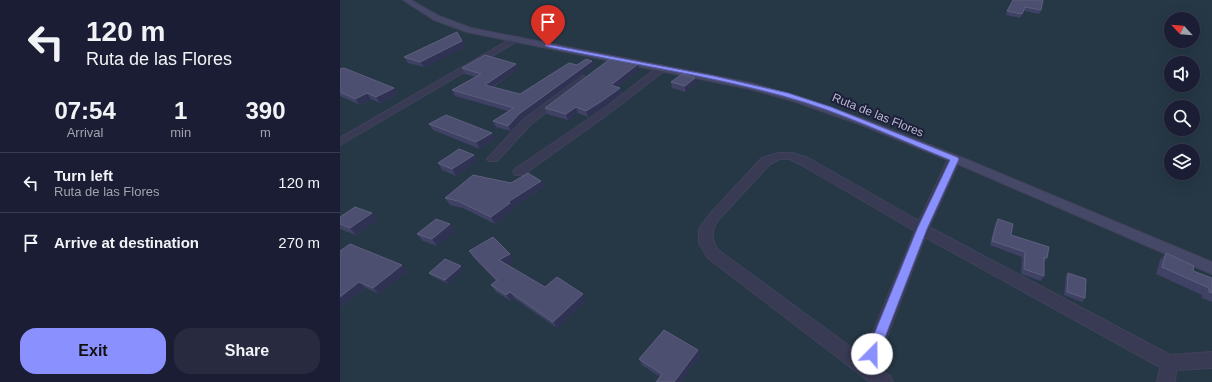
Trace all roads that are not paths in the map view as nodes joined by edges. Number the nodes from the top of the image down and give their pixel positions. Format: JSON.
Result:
{"nodes":[{"id":1,"x":406,"y":0,"type":"edge"},
{"id":2,"x":517,"y":39,"type":"junction"},
{"id":3,"x":611,"y":58,"type":"junction"},
{"id":4,"x":600,"y":66,"type":"edge"},
{"id":5,"x":662,"y":68,"type":"junction"},
{"id":6,"x":589,"y":75,"type":"edge"},
{"id":7,"x":340,"y":142,"type":"edge"},
{"id":8,"x":493,"y":159,"type":"dead end"},
{"id":9,"x":954,"y":159,"type":"junction"},
{"id":10,"x":520,"y":172,"type":"dead end"},
{"id":11,"x":922,"y":229,"type":"junction"},
{"id":12,"x":1212,"y":268,"type":"edge"},
{"id":13,"x":1212,"y":360,"type":"edge"},
{"id":14,"x":1169,"y":363,"type":"junction"},
{"id":15,"x":867,"y":367,"type":"junction"},
{"id":16,"x":884,"y":382,"type":"edge"},
{"id":17,"x":1166,"y":382,"type":"edge"}],
"edges":[{"from":1,"to":2,"type":"main road","name":"Ruta de las Flores"},
{"from":2,"to":3,"type":"main road","name":"Ruta de las Flores"},
{"from":2,"to":7,"type":"street"},
{"from":3,"to":4,"type":"street"},
{"from":3,"to":5,"type":"main road","name":"Ruta de las Flores"},
{"from":5,"to":9,"type":"main road","name":"Ruta de las Flores"},
{"from":5,"to":10,"type":"street"},
{"from":6,"to":8,"type":"street"},
{"from":9,"to":11,"type":"street"},
{"from":9,"to":12,"type":"main road","name":"Ruta de las Flores"},
{"from":11,"to":14,"type":"street"},
{"from":11,"to":15,"type":"street"},
{"from":11,"to":15,"type":"street"},
{"from":13,"to":14,"type":"street"},
{"from":14,"to":17,"type":"street"},
{"from":15,"to":16,"type":"street"}]}
